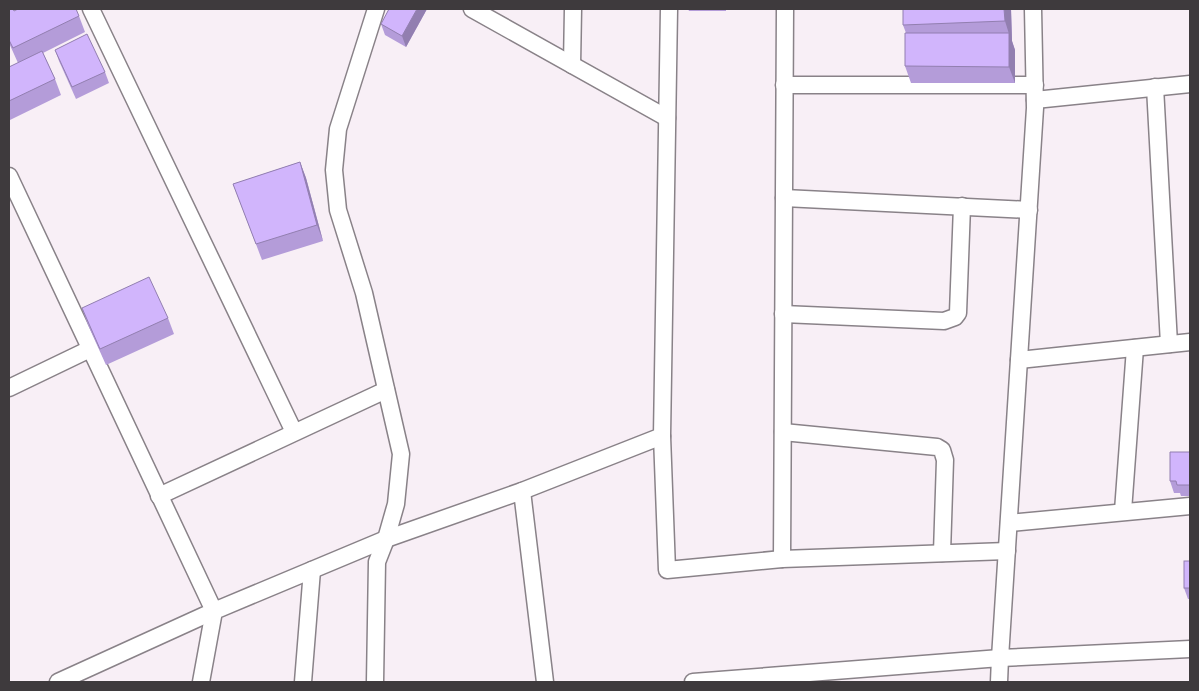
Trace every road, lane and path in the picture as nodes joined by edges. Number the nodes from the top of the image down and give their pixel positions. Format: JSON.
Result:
{"nodes":[{"id":1,"x":91,"y":9,"type":"edge"},
{"id":2,"x":376,"y":9,"type":"edge"},
{"id":3,"x":573,"y":9,"type":"edge"},
{"id":4,"x":669,"y":9,"type":"edge"},
{"id":5,"x":785,"y":9,"type":"edge"},
{"id":6,"x":1033,"y":9,"type":"edge"},
{"id":7,"x":478,"y":10,"type":"edge"},
{"id":8,"x":572,"y":65,"type":"junction"},
{"id":9,"x":1190,"y":84,"type":"edge"},
{"id":10,"x":784,"y":85,"type":"junction"},
{"id":11,"x":1155,"y":87,"type":"junction"},
{"id":12,"x":1035,"y":92,"type":"junction"},
{"id":13,"x":667,"y":118,"type":"junction"},
{"id":14,"x":9,"y":176,"type":"edge"},
{"id":15,"x":784,"y":198,"type":"junction"},
{"id":16,"x":962,"y":206,"type":"junction"},
{"id":17,"x":1029,"y":210,"type":"junction"},
{"id":18,"x":783,"y":314,"type":"junction"},
{"id":19,"x":1190,"y":342,"type":"edge"},
{"id":20,"x":1168,"y":344,"type":"junction"},
{"id":21,"x":1135,"y":348,"type":"junction"},
{"id":22,"x":90,"y":349,"type":"junction"},
{"id":23,"x":1019,"y":360,"type":"junction"},
{"id":24,"x":9,"y":388,"type":"edge"},
{"id":25,"x":386,"y":390,"type":"junction"},
{"id":26,"x":294,"y":432,"type":"junction"},
{"id":27,"x":783,"y":432,"type":"junction"},
{"id":28,"x":662,"y":436,"type":"junction"},
{"id":29,"x":522,"y":491,"type":"junction"},
{"id":30,"x":159,"y":496,"type":"junction"},
{"id":31,"x":1190,"y":506,"type":"edge"},
{"id":32,"x":1123,"y":511,"type":"junction"},
{"id":33,"x":1009,"y":523,"type":"junction"},
{"id":34,"x":386,"y":538,"type":"junction"},
{"id":35,"x":1007,"y":551,"type":"junction"},
{"id":36,"x":942,"y":553,"type":"junction"},
{"id":37,"x":782,"y":559,"type":"junction"},
{"id":38,"x":312,"y":570,"type":"junction"},
{"id":39,"x":214,"y":611,"type":"junction"},
{"id":40,"x":1190,"y":649,"type":"edge"},
{"id":41,"x":1000,"y":658,"type":"junction"},
{"id":42,"x":58,"y":682,"type":"edge"},
{"id":43,"x":201,"y":682,"type":"edge"},
{"id":44,"x":303,"y":682,"type":"edge"},
{"id":45,"x":375,"y":682,"type":"edge"},
{"id":46,"x":545,"y":682,"type":"edge"},
{"id":47,"x":700,"y":682,"type":"edge"},
{"id":48,"x":998,"y":682,"type":"edge"}],
"edges":[{"from":1,"to":26,"type":"street"},
{"from":2,"to":25,"type":"street"},
{"from":3,"to":8,"type":"street"},
{"from":4,"to":13,"type":"street"},
{"from":5,"to":10,"type":"street"},
{"from":6,"to":12,"type":"street"},
{"from":7,"to":8,"type":"street"},
{"from":8,"to":13,"type":"street"},
{"from":9,"to":11,"type":"street"},
{"from":10,"to":12,"type":"street"},
{"from":10,"to":15,"type":"street"},
{"from":11,"to":12,"type":"street"},
{"from":11,"to":20,"type":"street"},
{"from":12,"to":17,"type":"street"},
{"from":13,"to":28,"type":"street"},
{"from":14,"to":22,"type":"street"},
{"from":15,"to":16,"type":"street"},
{"from":15,"to":18,"type":"street"},
{"from":16,"to":17,"type":"street"},
{"from":16,"to":18,"type":"street"},
{"from":17,"to":23,"type":"street"},
{"from":18,"to":27,"type":"street"},
{"from":19,"to":20,"type":"street"},
{"from":20,"to":21,"type":"street"},
{"from":21,"to":23,"type":"street"},
{"from":21,"to":32,"type":"street"},
{"from":22,"to":24,"type":"street"},
{"from":22,"to":30,"type":"street"},
{"from":23,"to":33,"type":"street"},
{"from":25,"to":26,"type":"street"},
{"from":25,"to":34,"type":"street"},
{"from":26,"to":30,"type":"street"},
{"from":27,"to":36,"type":"street"},
{"from":27,"to":37,"type":"street"},
{"from":28,"to":29,"type":"street"},
{"from":28,"to":37,"type":"street"},
{"from":29,"to":34,"type":"street"},
{"from":29,"to":46,"type":"street"},
{"from":30,"to":39,"type":"street"},
{"from":31,"to":32,"type":"street"},
{"from":32,"to":33,"type":"street"},
{"from":33,"to":35,"type":"street"},
{"from":34,"to":38,"type":"street"},
{"from":34,"to":45,"type":"street"},
{"from":35,"to":36,"type":"street"},
{"from":35,"to":41,"type":"street"},
{"from":36,"to":37,"type":"street"},
{"from":38,"to":39,"type":"street"},
{"from":38,"to":44,"type":"street"},
{"from":39,"to":42,"type":"street"},
{"from":39,"to":43,"type":"street"},
{"from":40,"to":41,"type":"street"},
{"from":41,"to":47,"type":"street"},
{"from":41,"to":48,"type":"street"}]}
